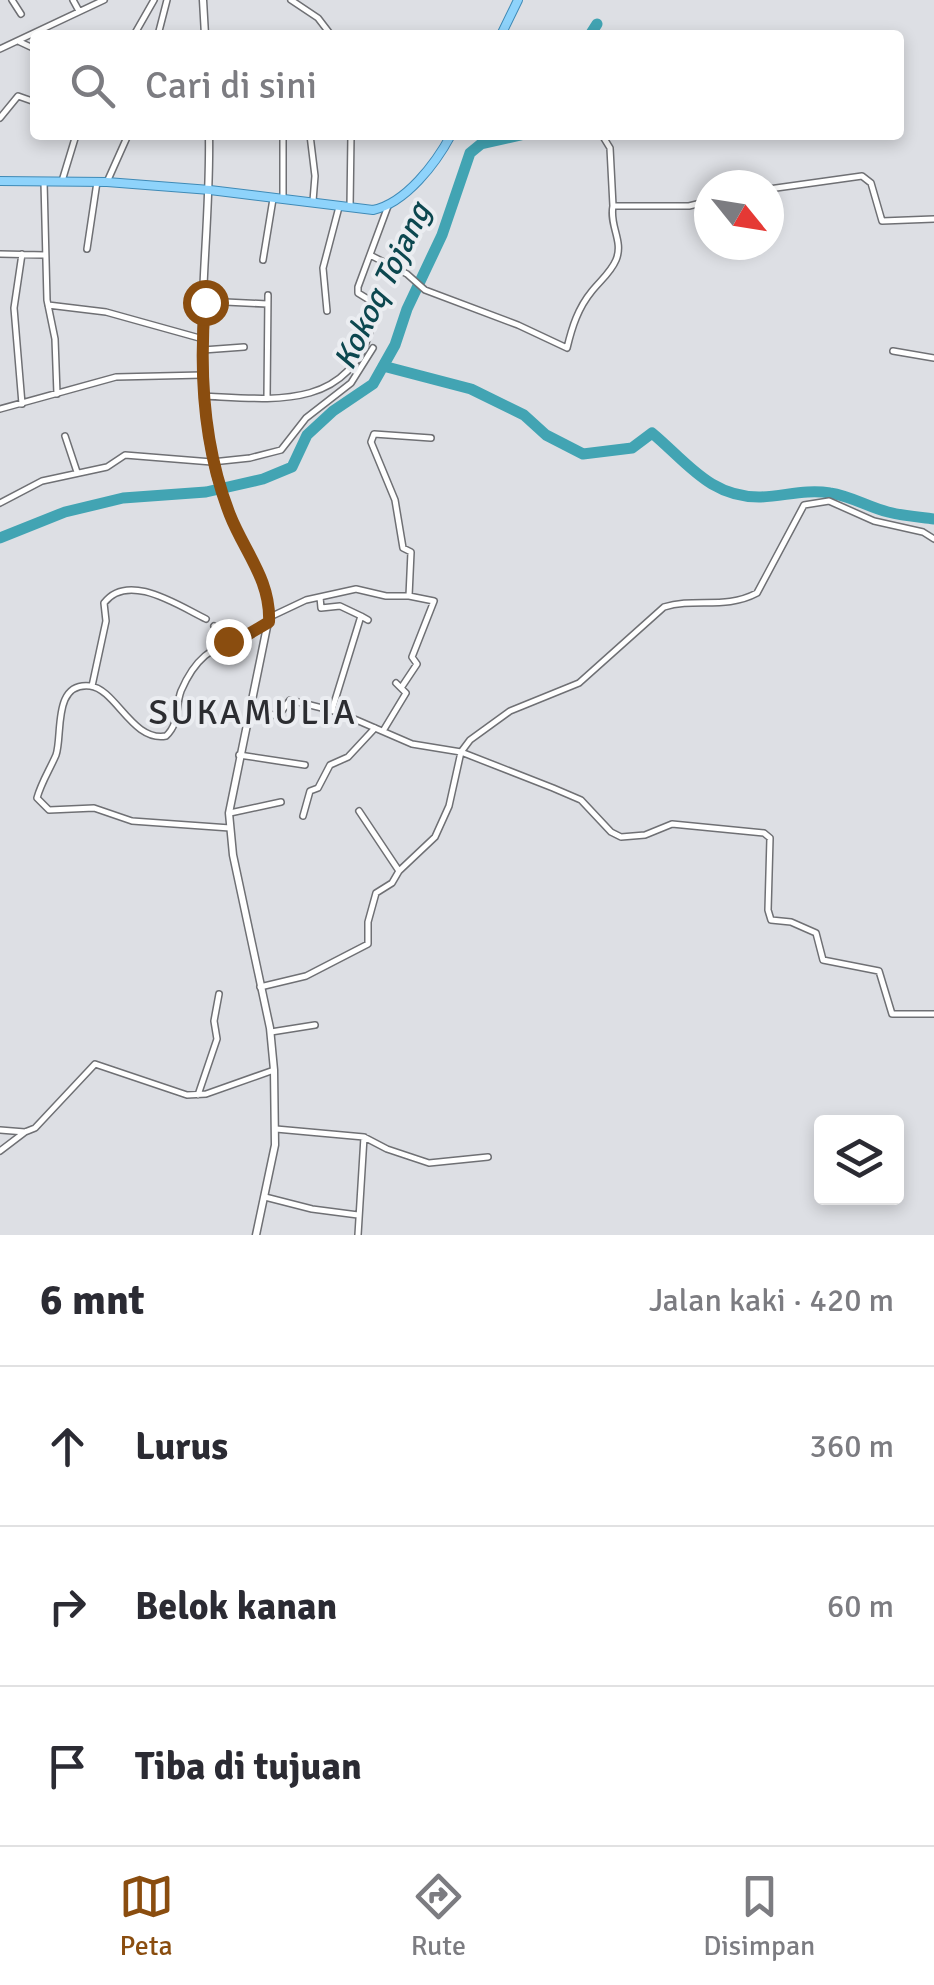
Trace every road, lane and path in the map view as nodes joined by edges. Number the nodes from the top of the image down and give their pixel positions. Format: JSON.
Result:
{"nodes":[{"id":1,"x":12,"y":0,"type":"edge"},
{"id":2,"x":72,"y":0,"type":"edge"},
{"id":3,"x":104,"y":0,"type":"edge"},
{"id":4,"x":154,"y":0,"type":"edge"},
{"id":5,"x":167,"y":0,"type":"edge"},
{"id":6,"x":204,"y":0,"type":"edge"},
{"id":7,"x":292,"y":0,"type":"edge"},
{"id":8,"x":518,"y":0,"type":"edge"},
{"id":9,"x":93,"y":2,"type":"edge"},
{"id":10,"x":79,"y":11,"type":"junction"},
{"id":11,"x":21,"y":14,"type":"dead end"},
{"id":12,"x":40,"y":30,"type":"edge"},
{"id":13,"x":137,"y":30,"type":"edge"},
{"id":14,"x":159,"y":30,"type":"edge"},
{"id":15,"x":205,"y":30,"type":"edge"},
{"id":16,"x":327,"y":30,"type":"edge"},
{"id":17,"x":504,"y":30,"type":"edge"},
{"id":18,"x":30,"y":35,"type":"edge"},
{"id":19,"x":18,"y":41,"type":"junction"},
{"id":20,"x":1,"y":46,"type":"edge"},
{"id":21,"x":30,"y":47,"type":"edge"},
{"id":22,"x":30,"y":100,"type":"edge"},
{"id":23,"x":0,"y":118,"type":"edge"},
{"id":24,"x":74,"y":140,"type":"edge"},
{"id":25,"x":126,"y":140,"type":"edge"},
{"id":26,"x":209,"y":140,"type":"edge"},
{"id":27,"x":283,"y":140,"type":"edge"},
{"id":28,"x":311,"y":140,"type":"edge"},
{"id":29,"x":351,"y":140,"type":"edge"},
{"id":30,"x":448,"y":140,"type":"edge"},
{"id":31,"x":605,"y":140,"type":"edge"},
{"id":32,"x":62,"y":181,"type":"junction"},
{"id":33,"x":0,"y":182,"type":"edge"},
{"id":34,"x":44,"y":182,"type":"junction"},
{"id":35,"x":96,"y":182,"type":"junction"},
{"id":36,"x":107,"y":182,"type":"junction"},
{"id":37,"x":784,"y":187,"type":"edge"},
{"id":38,"x":210,"y":190,"type":"junction"},
{"id":39,"x":278,"y":196,"type":"junction"},
{"id":40,"x":313,"y":201,"type":"junction"},
{"id":41,"x":694,"y":205,"type":"edge"},
{"id":42,"x":388,"y":206,"type":"junction"},
{"id":43,"x":613,"y":206,"type":"junction"},
{"id":44,"x":339,"y":207,"type":"junction"},
{"id":45,"x":350,"y":209,"type":"junction"},
{"id":46,"x":934,"y":219,"type":"edge"},
{"id":47,"x":87,"y":249,"type":"dead end"},
{"id":48,"x":0,"y":254,"type":"edge"},
{"id":49,"x":22,"y":254,"type":"junction"},
{"id":50,"x":45,"y":255,"type":"junction"},
{"id":51,"x":370,"y":255,"type":"junction"},
{"id":52,"x":263,"y":260,"type":"dead end"},
{"id":53,"x":268,"y":294,"type":"dead end"},
{"id":54,"x":205,"y":302,"type":"junction"},
{"id":55,"x":268,"y":304,"type":"junction"},
{"id":56,"x":48,"y":305,"type":"junction"},
{"id":57,"x":327,"y":311,"type":"dead end"},
{"id":58,"x":203,"y":339,"type":"junction"},
{"id":59,"x":244,"y":347,"type":"dead end"},
{"id":60,"x":373,"y":348,"type":"dead end"},
{"id":61,"x":203,"y":350,"type":"junction"},
{"id":62,"x":892,"y":351,"type":"dead end"},
{"id":63,"x":934,"y":358,"type":"edge"},
{"id":64,"x":203,"y":375,"type":"junction"},
{"id":65,"x":56,"y":394,"type":"junction"},
{"id":66,"x":203,"y":396,"type":"junction"},
{"id":67,"x":267,"y":398,"type":"junction"},
{"id":68,"x":22,"y":404,"type":"junction"},
{"id":69,"x":0,"y":409,"type":"edge"},
{"id":70,"x":64,"y":436,"type":"dead end"},
{"id":71,"x":432,"y":438,"type":"dead end"},
{"id":72,"x":212,"y":462,"type":"junction"},
{"id":73,"x":76,"y":469,"type":"junction"},
{"id":74,"x":0,"y":503,"type":"edge"},
{"id":75,"x":934,"y":539,"type":"edge"},
{"id":76,"x":408,"y":596,"type":"junction"},
{"id":77,"x":320,"y":597,"type":"junction"},
{"id":78,"x":206,"y":619,"type":"dead end"},
{"id":79,"x":270,"y":620,"type":"junction"},
{"id":80,"x":214,"y":626,"type":"dead end"},
{"id":81,"x":228,"y":641,"type":"junction"},
{"id":82,"x":92,"y":686,"type":"junction"},
{"id":83,"x":250,"y":710,"type":"junction"},
{"id":84,"x":332,"y":710,"type":"junction"},
{"id":85,"x":375,"y":728,"type":"junction"},
{"id":86,"x":383,"y":731,"type":"junction"},
{"id":87,"x":460,"y":752,"type":"junction"},
{"id":88,"x":239,"y":755,"type":"junction"},
{"id":89,"x":304,"y":765,"type":"dead end"},
{"id":90,"x":281,"y":802,"type":"dead end"},
{"id":91,"x":359,"y":811,"type":"dead end"},
{"id":92,"x":229,"y":813,"type":"junction"},
{"id":93,"x":303,"y":816,"type":"dead end"},
{"id":94,"x":230,"y":828,"type":"junction"},
{"id":95,"x":399,"y":871,"type":"junction"},
{"id":96,"x":260,"y":987,"type":"junction"},
{"id":97,"x":220,"y":994,"type":"dead end"},
{"id":98,"x":934,"y":1014,"type":"edge"},
{"id":99,"x":316,"y":1025,"type":"dead end"},
{"id":100,"x":270,"y":1032,"type":"junction"},
{"id":101,"x":274,"y":1070,"type":"junction"},
{"id":102,"x":198,"y":1096,"type":"junction"},
{"id":103,"x":276,"y":1129,"type":"junction"},
{"id":104,"x":0,"y":1130,"type":"edge"},
{"id":105,"x":25,"y":1132,"type":"junction"},
{"id":106,"x":364,"y":1137,"type":"junction"},
{"id":107,"x":0,"y":1151,"type":"edge"},
{"id":108,"x":488,"y":1156,"type":"dead end"},
{"id":109,"x":265,"y":1197,"type":"junction"},
{"id":110,"x":358,"y":1215,"type":"junction"},
{"id":111,"x":256,"y":1235,"type":"edge"},
{"id":112,"x":358,"y":1235,"type":"edge"}],
"edges":[{"from":1,"to":11,"type":"street"},
{"from":2,"to":10,"type":"street"},
{"from":3,"to":9,"type":"street"},
{"from":4,"to":13,"type":"street"},
{"from":5,"to":14,"type":"street"},
{"from":6,"to":15,"type":"street"},
{"from":7,"to":16,"type":"street"},
{"from":8,"to":17,"type":"main road"},
{"from":9,"to":10,"type":"street"},
{"from":10,"to":12,"type":"street"},
{"from":18,"to":19,"type":"street"},
{"from":19,"to":20,"type":"street"},
{"from":19,"to":21,"type":"street"},
{"from":22,"to":23,"type":"street"},
{"from":24,"to":32,"type":"street"},
{"from":25,"to":36,"type":"street"},
{"from":26,"to":38,"type":"street"},
{"from":27,"to":39,"type":"street"},
{"from":28,"to":40,"type":"street"},
{"from":29,"to":45,"type":"street"},
{"from":30,"to":42,"type":"main road"},
{"from":31,"to":43,"type":"street"},
{"from":32,"to":34,"type":"main road"},
{"from":32,"to":35,"type":"main road"},
{"from":33,"to":34,"type":"main road"},
{"from":34,"to":50,"type":"street"},
{"from":35,"to":36,"type":"main road"},
{"from":35,"to":47,"type":"street"},
{"from":36,"to":38,"type":"main road"},
{"from":37,"to":46,"type":"street"},
{"from":38,"to":39,"type":"main road"},
{"from":38,"to":54,"type":"street"},
{"from":39,"to":40,"type":"main road"},
{"from":39,"to":52,"type":"street"},
{"from":40,"to":44,"type":"main road"},
{"from":41,"to":43,"type":"street"},
{"from":42,"to":45,"type":"main road"},
{"from":42,"to":51,"type":"street"},
{"from":43,"to":51,"type":"street"},
{"from":44,"to":45,"type":"main road"},
{"from":44,"to":57,"type":"street"},
{"from":48,"to":49,"type":"street"},
{"from":49,"to":50,"type":"street"},
{"from":49,"to":68,"type":"street"},
{"from":50,"to":56,"type":"street"},
{"from":51,"to":67,"type":"street"},
{"from":53,"to":55,"type":"street"},
{"from":54,"to":55,"type":"street"},
{"from":54,"to":58,"type":"street"},
{"from":55,"to":67,"type":"street"},
{"from":56,"to":58,"type":"street"},
{"from":56,"to":65,"type":"street"},
{"from":58,"to":61,"type":"street"},
{"from":59,"to":61,"type":"street"},
{"from":60,"to":72,"type":"street"},
{"from":61,"to":64,"type":"street"},
{"from":62,"to":63,"type":"street"},
{"from":64,"to":65,"type":"street"},
{"from":64,"to":66,"type":"street"},
{"from":65,"to":68,"type":"street"},
{"from":66,"to":67,"type":"street"},
{"from":66,"to":72,"type":"street"},
{"from":68,"to":69,"type":"street"},
{"from":70,"to":73,"type":"street"},
{"from":71,"to":76,"type":"street"},
{"from":72,"to":73,"type":"street"},
{"from":72,"to":79,"type":"street"},
{"from":73,"to":74,"type":"street"},
{"from":75,"to":87,"type":"street"},
{"from":76,"to":77,"type":"street"},
{"from":76,"to":86,"type":"street"},
{"from":77,"to":79,"type":"street"},
{"from":77,"to":84,"type":"street"},
{"from":78,"to":82,"type":"street"},
{"from":79,"to":81,"type":"street"},
{"from":79,"to":83,"type":"street"},
{"from":80,"to":81,"type":"street"},
{"from":81,"to":82,"type":"street"},
{"from":82,"to":94,"type":"street"},
{"from":83,"to":84,"type":"street"},
{"from":83,"to":88,"type":"street"},
{"from":84,"to":85,"type":"street"},
{"from":85,"to":86,"type":"street"},
{"from":85,"to":93,"type":"street"},
{"from":86,"to":87,"type":"street"},
{"from":87,"to":95,"type":"street"},
{"from":87,"to":98,"type":"street"},
{"from":88,"to":89,"type":"street"},
{"from":88,"to":92,"type":"street"},
{"from":90,"to":92,"type":"street"},
{"from":91,"to":95,"type":"street"},
{"from":92,"to":94,"type":"street"},
{"from":94,"to":96,"type":"street"},
{"from":95,"to":96,"type":"street"},
{"from":96,"to":100,"type":"street"},
{"from":97,"to":102,"type":"street"},
{"from":99,"to":100,"type":"street"},
{"from":100,"to":101,"type":"street"},
{"from":101,"to":102,"type":"street"},
{"from":101,"to":103,"type":"street"},
{"from":102,"to":105,"type":"street"},
{"from":103,"to":106,"type":"street"},
{"from":103,"to":109,"type":"street"},
{"from":104,"to":105,"type":"street"},
{"from":105,"to":107,"type":"street"},
{"from":106,"to":108,"type":"street"},
{"from":106,"to":110,"type":"street"},
{"from":109,"to":110,"type":"street"},
{"from":109,"to":111,"type":"street"},
{"from":110,"to":112,"type":"street"}]}
